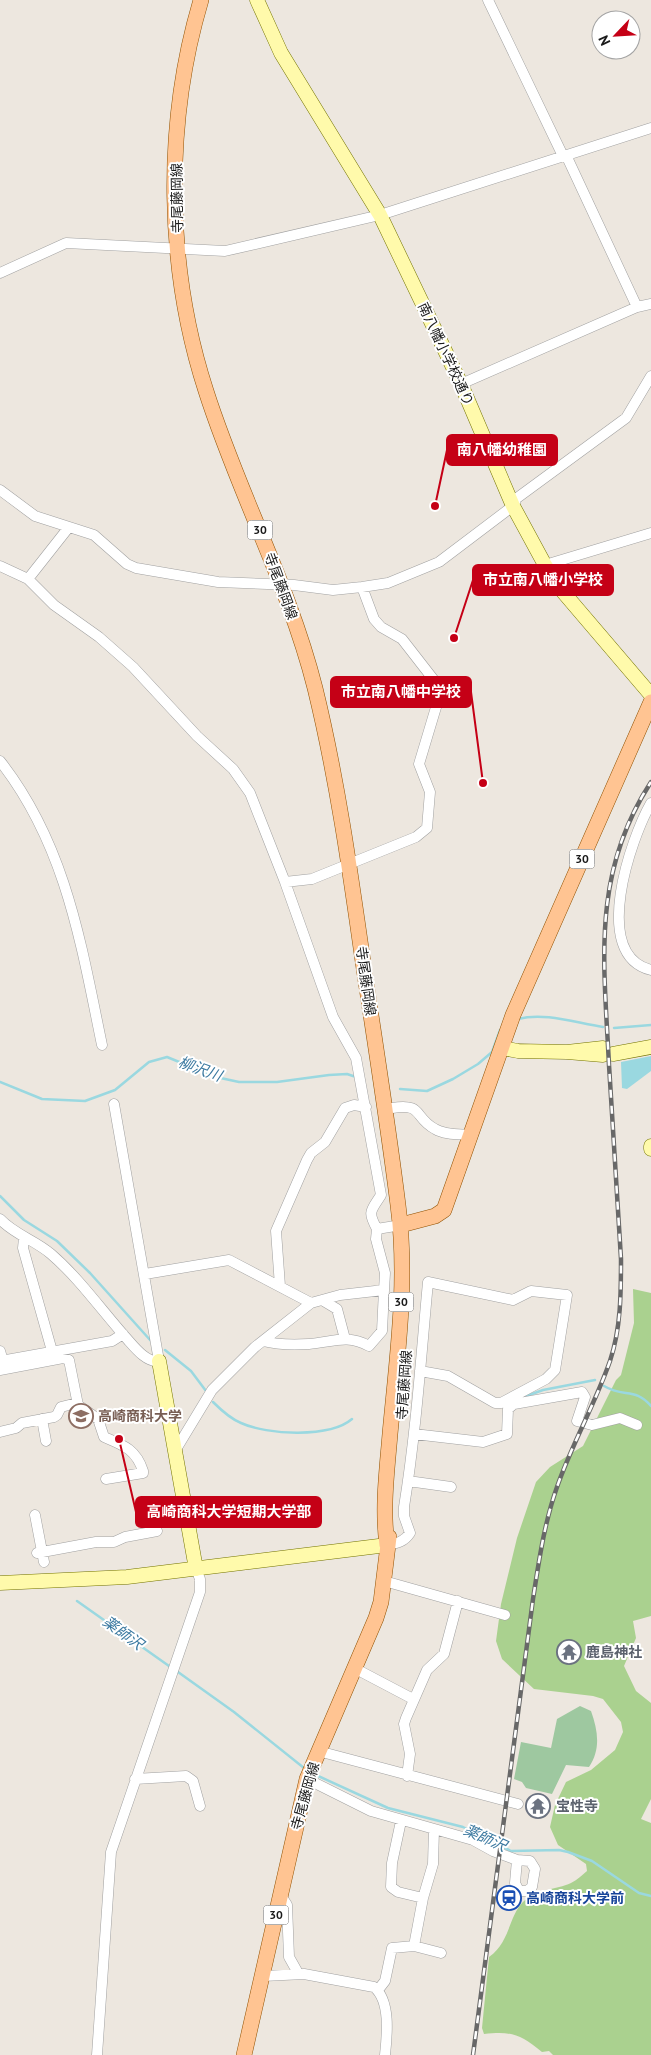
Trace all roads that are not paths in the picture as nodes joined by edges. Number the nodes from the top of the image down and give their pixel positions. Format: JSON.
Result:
{"nodes":[{"id":1,"x":201,"y":0,"type":"edge"},
{"id":2,"x":257,"y":0,"type":"edge"},
{"id":3,"x":488,"y":0,"type":"edge"},
{"id":4,"x":651,"y":128,"type":"edge"},
{"id":5,"x":564,"y":156,"type":"junction"},
{"id":6,"x":380,"y":215,"type":"junction"},
{"id":7,"x":179,"y":249,"type":"junction"},
{"id":8,"x":0,"y":273,"type":"edge"},
{"id":9,"x":651,"y":304,"type":"edge"},
{"id":10,"x":637,"y":307,"type":"junction"},
{"id":11,"x":651,"y":376,"type":"edge"},
{"id":12,"x":461,"y":384,"type":"junction"},
{"id":13,"x":0,"y":490,"type":"edge"},
{"id":14,"x":513,"y":506,"type":"junction"},
{"id":15,"x":69,"y":527,"type":"junction"},
{"id":16,"x":651,"y":533,"type":"edge"},
{"id":17,"x":545,"y":565,"type":"junction"},
{"id":18,"x":0,"y":566,"type":"edge"},
{"id":19,"x":28,"y":579,"type":"junction"},
{"id":20,"x":282,"y":584,"type":"junction"},
{"id":21,"x":362,"y":587,"type":"junction"},
{"id":22,"x":651,"y":695,"type":"edge"},
{"id":23,"x":651,"y":702,"type":"edge"},
{"id":24,"x":0,"y":761,"type":"edge"},
{"id":25,"x":651,"y":803,"type":"edge"},
{"id":26,"x":349,"y":864,"type":"junction"},
{"id":27,"x":285,"y":882,"type":"junction"},
{"id":28,"x":651,"y":970,"type":"edge"},
{"id":29,"x":102,"y":1045,"type":"dead end"},
{"id":30,"x":649,"y":1047,"type":"edge"},
{"id":31,"x":502,"y":1048,"type":"junction"},
{"id":32,"x":377,"y":1060,"type":"junction"},
{"id":33,"x":114,"y":1104,"type":"dead end"},
{"id":34,"x":366,"y":1107,"type":"junction"},
{"id":35,"x":392,"y":1108,"type":"junction"},
{"id":36,"x":470,"y":1135,"type":"junction"},
{"id":37,"x":0,"y":1219,"type":"edge"},
{"id":38,"x":404,"y":1225,"type":"junction"},
{"id":39,"x":377,"y":1229,"type":"junction"},
{"id":40,"x":24,"y":1238,"type":"junction"},
{"id":41,"x":145,"y":1274,"type":"junction"},
{"id":42,"x":280,"y":1286,"type":"junction"},
{"id":43,"x":384,"y":1290,"type":"junction"},
{"id":44,"x":316,"y":1301,"type":"junction"},
{"id":45,"x":123,"y":1334,"type":"junction"},
{"id":46,"x":345,"y":1339,"type":"junction"},
{"id":47,"x":263,"y":1341,"type":"junction"},
{"id":48,"x":52,"y":1351,"type":"junction"},
{"id":49,"x":1,"y":1361,"type":"edge"},
{"id":50,"x":158,"y":1361,"type":"junction"},
{"id":51,"x":420,"y":1371,"type":"junction"},
{"id":52,"x":513,"y":1401,"type":"junction"},
{"id":53,"x":77,"y":1403,"type":"junction"},
{"id":54,"x":42,"y":1419,"type":"junction"},
{"id":55,"x":637,"y":1424,"type":"dead end"},
{"id":56,"x":0,"y":1432,"type":"edge"},
{"id":57,"x":414,"y":1434,"type":"junction"},
{"id":58,"x":46,"y":1441,"type":"dead end"},
{"id":59,"x":175,"y":1451,"type":"junction"},
{"id":60,"x":106,"y":1479,"type":"dead end"},
{"id":61,"x":408,"y":1482,"type":"junction"},
{"id":62,"x":451,"y":1487,"type":"dead end"},
{"id":63,"x":35,"y":1515,"type":"dead end"},
{"id":64,"x":157,"y":1532,"type":"dead end"},
{"id":65,"x":387,"y":1544,"type":"junction"},
{"id":66,"x":196,"y":1569,"type":"junction"},
{"id":67,"x":384,"y":1581,"type":"junction"},
{"id":68,"x":0,"y":1583,"type":"edge"},
{"id":69,"x":458,"y":1601,"type":"junction"},
{"id":70,"x":504,"y":1615,"type":"dead end"},
{"id":71,"x":356,"y":1669,"type":"junction"},
{"id":72,"x":413,"y":1699,"type":"junction"},
{"id":73,"x":318,"y":1751,"type":"junction"},
{"id":74,"x":408,"y":1776,"type":"junction"},
{"id":75,"x":135,"y":1779,"type":"junction"},
{"id":76,"x":307,"y":1779,"type":"junction"},
{"id":77,"x":518,"y":1804,"type":"dead end"},
{"id":78,"x":200,"y":1806,"type":"dead end"},
{"id":79,"x":401,"y":1821,"type":"junction"},
{"id":80,"x":434,"y":1829,"type":"junction"},
{"id":81,"x":516,"y":1860,"type":"dead end"},
{"id":82,"x":280,"y":1894,"type":"junction"},
{"id":83,"x":423,"y":1898,"type":"junction"},
{"id":84,"x":414,"y":1946,"type":"junction"},
{"id":85,"x":440,"y":1953,"type":"dead end"},
{"id":86,"x":298,"y":1974,"type":"junction"},
{"id":87,"x":263,"y":1976,"type":"junction"},
{"id":88,"x":378,"y":1990,"type":"junction"},
{"id":89,"x":97,"y":2055,"type":"edge"},
{"id":90,"x":244,"y":2055,"type":"edge"},
{"id":91,"x":385,"y":2055,"type":"edge"}],
"edges":[{"from":1,"to":7,"type":"main road","name":"寺尾藤岡線","number":"30"},
{"from":2,"to":6,"type":"street","name":"南八幡小学校通り"},
{"from":3,"to":5,"type":"street"},
{"from":4,"to":5,"type":"street"},
{"from":5,"to":6,"type":"street"},
{"from":5,"to":10,"type":"street"},
{"from":6,"to":7,"type":"street"},
{"from":6,"to":12,"type":"street","name":"南八幡小学校通り"},
{"from":7,"to":8,"type":"street"},
{"from":7,"to":20,"type":"main road","name":"寺尾藤岡線","number":"30"},
{"from":9,"to":10,"type":"street"},
{"from":10,"to":12,"type":"street"},
{"from":11,"to":14,"type":"street"},
{"from":12,"to":14,"type":"street","name":"南八幡小学校通り"},
{"from":13,"to":15,"type":"street"},
{"from":14,"to":17,"type":"street","name":"南八幡小学校通り"},
{"from":14,"to":21,"type":"street"},
{"from":15,"to":19,"type":"street"},
{"from":15,"to":20,"type":"street"},
{"from":16,"to":17,"type":"street"},
{"from":17,"to":22,"type":"street","name":"南八幡小学校通り"},
{"from":18,"to":19,"type":"street"},
{"from":19,"to":27,"type":"street"},
{"from":20,"to":21,"type":"street"},
{"from":20,"to":26,"type":"main road","name":"寺尾藤岡線","number":"30"},
{"from":21,"to":26,"type":"street"},
{"from":23,"to":31,"type":"main road","number":"30"},
{"from":24,"to":29,"type":"street"},
{"from":25,"to":28,"type":"street"},
{"from":26,"to":27,"type":"street"},
{"from":26,"to":32,"type":"main road","name":"寺尾藤岡線","number":"30"},
{"from":27,"to":34,"type":"street"},
{"from":30,"to":31,"type":"street"},
{"from":31,"to":36,"type":"main road","number":"30"},
{"from":32,"to":35,"type":"main road","name":"寺尾藤岡線","number":"30"},
{"from":32,"to":38,"type":"main road","name":"寺尾藤岡線","number":"30"},
{"from":33,"to":41,"type":"street"},
{"from":34,"to":39,"type":"street"},
{"from":34,"to":42,"type":"street"},
{"from":35,"to":36,"type":"street"},
{"from":35,"to":38,"type":"main road","name":"寺尾藤岡線","number":"30"},
{"from":36,"to":38,"type":"main road","number":"30"},
{"from":37,"to":40,"type":"street"},
{"from":38,"to":39,"type":"street"},
{"from":38,"to":65,"type":"main road","name":"寺尾藤岡線","number":"30"},
{"from":39,"to":43,"type":"street"},
{"from":40,"to":45,"type":"street"},
{"from":40,"to":48,"type":"street"},
{"from":41,"to":42,"type":"street"},
{"from":41,"to":50,"type":"street"},
{"from":42,"to":44,"type":"street"},
{"from":43,"to":44,"type":"street"},
{"from":43,"to":46,"type":"street"},
{"from":44,"to":46,"type":"street"},
{"from":44,"to":47,"type":"street"},
{"from":45,"to":48,"type":"street"},
{"from":45,"to":50,"type":"street"},
{"from":46,"to":47,"type":"street"},
{"from":47,"to":59,"type":"street"},
{"from":48,"to":49,"type":"street"},
{"from":49,"to":53,"type":"street"},
{"from":50,"to":59,"type":"street"},
{"from":51,"to":52,"type":"street"},
{"from":51,"to":52,"type":"street"},
{"from":51,"to":57,"type":"street"},
{"from":52,"to":55,"type":"street"},
{"from":52,"to":57,"type":"street"},
{"from":53,"to":54,"type":"street"},
{"from":53,"to":60,"type":"street"},
{"from":54,"to":56,"type":"street"},
{"from":54,"to":58,"type":"street"},
{"from":57,"to":61,"type":"street"},
{"from":59,"to":66,"type":"street"},
{"from":61,"to":62,"type":"street"},
{"from":61,"to":65,"type":"street"},
{"from":63,"to":64,"type":"street"},
{"from":65,"to":66,"type":"street"},
{"from":65,"to":67,"type":"main road","name":"寺尾藤岡線","number":"30"},
{"from":66,"to":68,"type":"street"},
{"from":66,"to":75,"type":"street"},
{"from":67,"to":69,"type":"street"},
{"from":67,"to":71,"type":"main road","name":"寺尾藤岡線","number":"30"},
{"from":69,"to":70,"type":"street"},
{"from":69,"to":72,"type":"street"},
{"from":71,"to":72,"type":"street"},
{"from":71,"to":73,"type":"main road","name":"寺尾藤岡線","number":"30"},
{"from":72,"to":74,"type":"street"},
{"from":73,"to":74,"type":"street"},
{"from":73,"to":76,"type":"main road","name":"寺尾藤岡線","number":"30"},
{"from":74,"to":77,"type":"street"},
{"from":75,"to":78,"type":"street"},
{"from":75,"to":89,"type":"street"},
{"from":76,"to":79,"type":"street"},
{"from":76,"to":82,"type":"main road","name":"寺尾藤岡線","number":"30"},
{"from":79,"to":80,"type":"street"},
{"from":79,"to":83,"type":"street"},
{"from":80,"to":81,"type":"street"},
{"from":80,"to":83,"type":"street"},
{"from":82,"to":86,"type":"street"},
{"from":82,"to":87,"type":"main road","name":"寺尾藤岡線","number":"30"},
{"from":83,"to":84,"type":"street"},
{"from":84,"to":85,"type":"street"},
{"from":84,"to":88,"type":"street"},
{"from":86,"to":87,"type":"street"},
{"from":86,"to":88,"type":"street"},
{"from":87,"to":90,"type":"main road","name":"寺尾藤岡線","number":"30"},
{"from":88,"to":91,"type":"street"}]}
